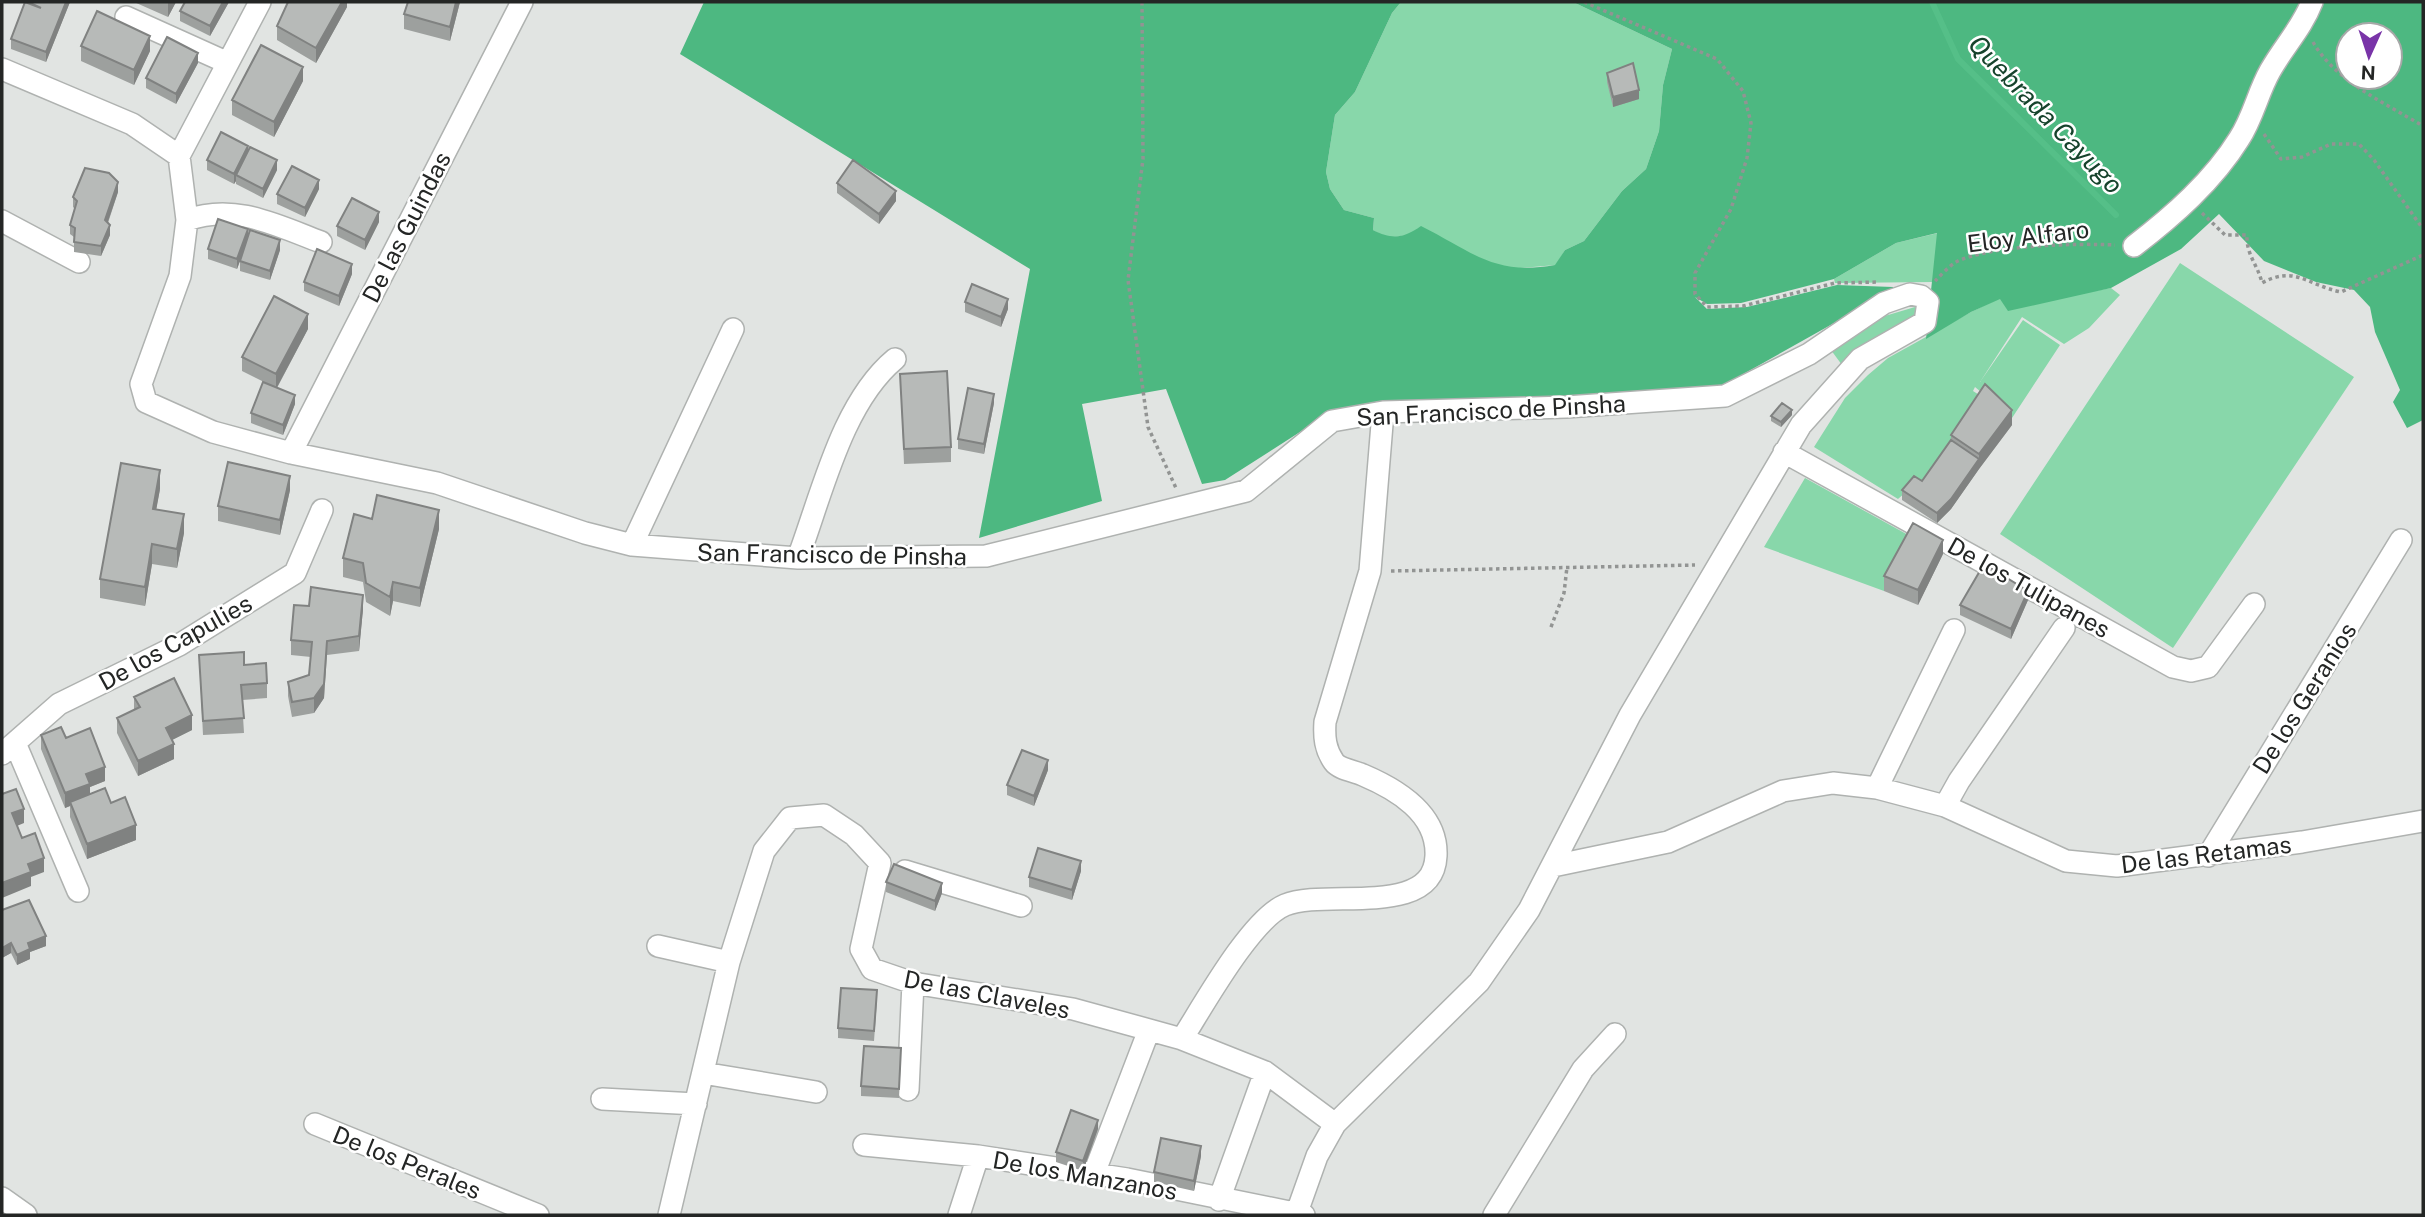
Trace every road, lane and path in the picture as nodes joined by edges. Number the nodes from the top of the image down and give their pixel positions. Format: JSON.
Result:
{"nodes":[{"id":1,"x":260,"y":2,"type":"edge"},
{"id":2,"x":522,"y":2,"type":"edge"},
{"id":3,"x":1142,"y":2,"type":"edge"},
{"id":4,"x":1584,"y":2,"type":"edge"},
{"id":5,"x":2312,"y":2,"type":"edge"},
{"id":6,"x":126,"y":17,"type":"dead end"},
{"id":7,"x":2303,"y":24,"type":"junction"},
{"id":8,"x":228,"y":63,"type":"junction"},
{"id":9,"x":2,"y":69,"type":"edge"},
{"id":10,"x":2250,"y":120,"type":"junction"},
{"id":11,"x":2423,"y":125,"type":"edge"},
{"id":12,"x":179,"y":156,"type":"junction"},
{"id":13,"x":2188,"y":201,"type":"junction"},
{"id":14,"x":2,"y":220,"type":"edge"},
{"id":15,"x":187,"y":220,"type":"junction"},
{"id":16,"x":2423,"y":229,"type":"edge"},
{"id":17,"x":321,"y":242,"type":"dead end"},
{"id":18,"x":2134,"y":246,"type":"joint"},
{"id":19,"x":2423,"y":255,"type":"edge"},
{"id":20,"x":79,"y":262,"type":"dead end"},
{"id":21,"x":1880,"y":282,"type":"dead end"},
{"id":22,"x":1931,"y":292,"type":"junction"},
{"id":23,"x":733,"y":329,"type":"dead end"},
{"id":24,"x":895,"y":359,"type":"dead end"},
{"id":25,"x":1383,"y":412,"type":"junction"},
{"id":26,"x":1784,"y":452,"type":"junction"},
{"id":27,"x":291,"y":453,"type":"junction"},
{"id":28,"x":1185,"y":506,"type":"junction"},
{"id":29,"x":322,"y":510,"type":"dead end"},
{"id":30,"x":2401,"y":540,"type":"dead end"},
{"id":31,"x":632,"y":545,"type":"junction"},
{"id":32,"x":798,"y":558,"type":"junction"},
{"id":33,"x":1718,"y":564,"type":"junction"},
{"id":34,"x":1567,"y":567,"type":"junction"},
{"id":35,"x":1370,"y":571,"type":"junction"},
{"id":36,"x":2254,"y":604,"type":"dead end"},
{"id":37,"x":1551,"y":627,"type":"dead end"},
{"id":38,"x":2064,"y":628,"type":"dead end"},
{"id":39,"x":1954,"y":630,"type":"dead end"},
{"id":40,"x":8,"y":748,"type":"edge"},
{"id":41,"x":1877,"y":788,"type":"junction"},
{"id":42,"x":1945,"y":806,"type":"junction"},
{"id":43,"x":2423,"y":821,"type":"edge"},
{"id":44,"x":2208,"y":856,"type":"junction"},
{"id":45,"x":880,"y":863,"type":"junction"},
{"id":46,"x":1553,"y":866,"type":"junction"},
{"id":47,"x":78,"y":891,"type":"dead end"},
{"id":48,"x":1021,"y":906,"type":"dead end"},
{"id":49,"x":658,"y":946,"type":"dead end"},
{"id":50,"x":729,"y":962,"type":"junction"},
{"id":51,"x":913,"y":983,"type":"junction"},
{"id":52,"x":1149,"y":1030,"type":"junction"},
{"id":53,"x":1615,"y":1034,"type":"dead end"},
{"id":54,"x":1182,"y":1039,"type":"junction"},
{"id":55,"x":1265,"y":1072,"type":"junction"},
{"id":56,"x":703,"y":1073,"type":"junction"},
{"id":57,"x":908,"y":1090,"type":"dead end"},
{"id":58,"x":816,"y":1092,"type":"dead end"},
{"id":59,"x":603,"y":1099,"type":"dead end"},
{"id":60,"x":696,"y":1104,"type":"junction"},
{"id":61,"x":315,"y":1124,"type":"dead end"},
{"id":62,"x":1335,"y":1124,"type":"junction"},
{"id":63,"x":864,"y":1145,"type":"dead end"},
{"id":64,"x":978,"y":1156,"type":"junction"},
{"id":65,"x":1093,"y":1176,"type":"junction"},
{"id":66,"x":2,"y":1198,"type":"edge"},
{"id":67,"x":1219,"y":1200,"type":"junction"},
{"id":68,"x":26,"y":1215,"type":"edge"},
{"id":69,"x":538,"y":1215,"type":"edge"},
{"id":70,"x":669,"y":1215,"type":"edge"},
{"id":71,"x":958,"y":1215,"type":"edge"},
{"id":72,"x":1299,"y":1215,"type":"edge"},
{"id":73,"x":1494,"y":1215,"type":"edge"}],
"edges":[{"from":1,"to":8,"type":"street"},
{"from":2,"to":27,"type":"street","name":"De las Guindas"},
{"from":3,"to":28,"type":"path"},
{"from":4,"to":21,"type":"path"},
{"from":5,"to":7,"type":"street"},
{"from":6,"to":8,"type":"street"},
{"from":7,"to":10,"type":"street"},
{"from":7,"to":11,"type":"path"},
{"from":8,"to":12,"type":"street"},
{"from":9,"to":12,"type":"street"},
{"from":10,"to":13,"type":"street"},
{"from":10,"to":16,"type":"path"},
{"from":12,"to":15,"type":"street","name":"San Francisco de Pinsha"},
{"from":13,"to":18,"type":"street"},
{"from":13,"to":19,"type":"path"},
{"from":14,"to":20,"type":"street"},
{"from":15,"to":17,"type":"street"},
{"from":15,"to":27,"type":"street","name":"San Francisco de Pinsha"},
{"from":18,"to":22,"type":"path","name":"Eloy Alfaro"},
{"from":22,"to":25,"type":"street","name":"San Francisco de Pinsha"},
{"from":22,"to":26,"type":"street"},
{"from":23,"to":31,"type":"street"},
{"from":24,"to":32,"type":"street"},
{"from":25,"to":28,"type":"street","name":"San Francisco de Pinsha"},
{"from":25,"to":35,"type":"street"},
{"from":26,"to":33,"type":"street"},
{"from":26,"to":36,"type":"street","name":"De los Tulipanes"},
{"from":27,"to":31,"type":"street","name":"San Francisco de Pinsha"},
{"from":28,"to":32,"type":"street","name":"San Francisco de Pinsha"},
{"from":29,"to":40,"type":"street","name":"De los Capulies"},
{"from":30,"to":44,"type":"street","name":"De los Geranios"},
{"from":31,"to":32,"type":"street","name":"San Francisco de Pinsha"},
{"from":33,"to":34,"type":"path"},
{"from":33,"to":46,"type":"street"},
{"from":34,"to":35,"type":"path"},
{"from":34,"to":37,"type":"path"},
{"from":35,"to":54,"type":"street"},
{"from":38,"to":42,"type":"street"},
{"from":39,"to":41,"type":"street"},
{"from":40,"to":47,"type":"street"},
{"from":41,"to":42,"type":"street","name":"De las Retamas"},
{"from":41,"to":46,"type":"street","name":"De las Retamas"},
{"from":42,"to":44,"type":"street","name":"De las Retamas"},
{"from":43,"to":44,"type":"street","name":"De las Retamas"},
{"from":45,"to":48,"type":"street"},
{"from":45,"to":50,"type":"street"},
{"from":45,"to":51,"type":"street","name":"De las Claveles"},
{"from":46,"to":62,"type":"street"},
{"from":49,"to":50,"type":"street"},
{"from":50,"to":56,"type":"street"},
{"from":51,"to":52,"type":"street","name":"De las Claveles"},
{"from":51,"to":57,"type":"street"},
{"from":52,"to":54,"type":"street","name":"De las Claveles"},
{"from":52,"to":65,"type":"street"},
{"from":53,"to":73,"type":"street"},
{"from":54,"to":55,"type":"street","name":"De las Claveles"},
{"from":55,"to":62,"type":"street","name":"De las Claveles"},
{"from":55,"to":67,"type":"street"},
{"from":56,"to":58,"type":"street"},
{"from":56,"to":60,"type":"street"},
{"from":59,"to":60,"type":"street"},
{"from":60,"to":70,"type":"street"},
{"from":61,"to":69,"type":"street","name":"De los Perales"},
{"from":62,"to":72,"type":"street"},
{"from":63,"to":64,"type":"street","name":"De los Manzanos"},
{"from":64,"to":65,"type":"street","name":"De los Manzanos"},
{"from":64,"to":71,"type":"street"},
{"from":65,"to":67,"type":"street","name":"De los Manzanos"},
{"from":66,"to":68,"type":"street"},
{"from":67,"to":72,"type":"street","name":"De los Manzanos"}]}
